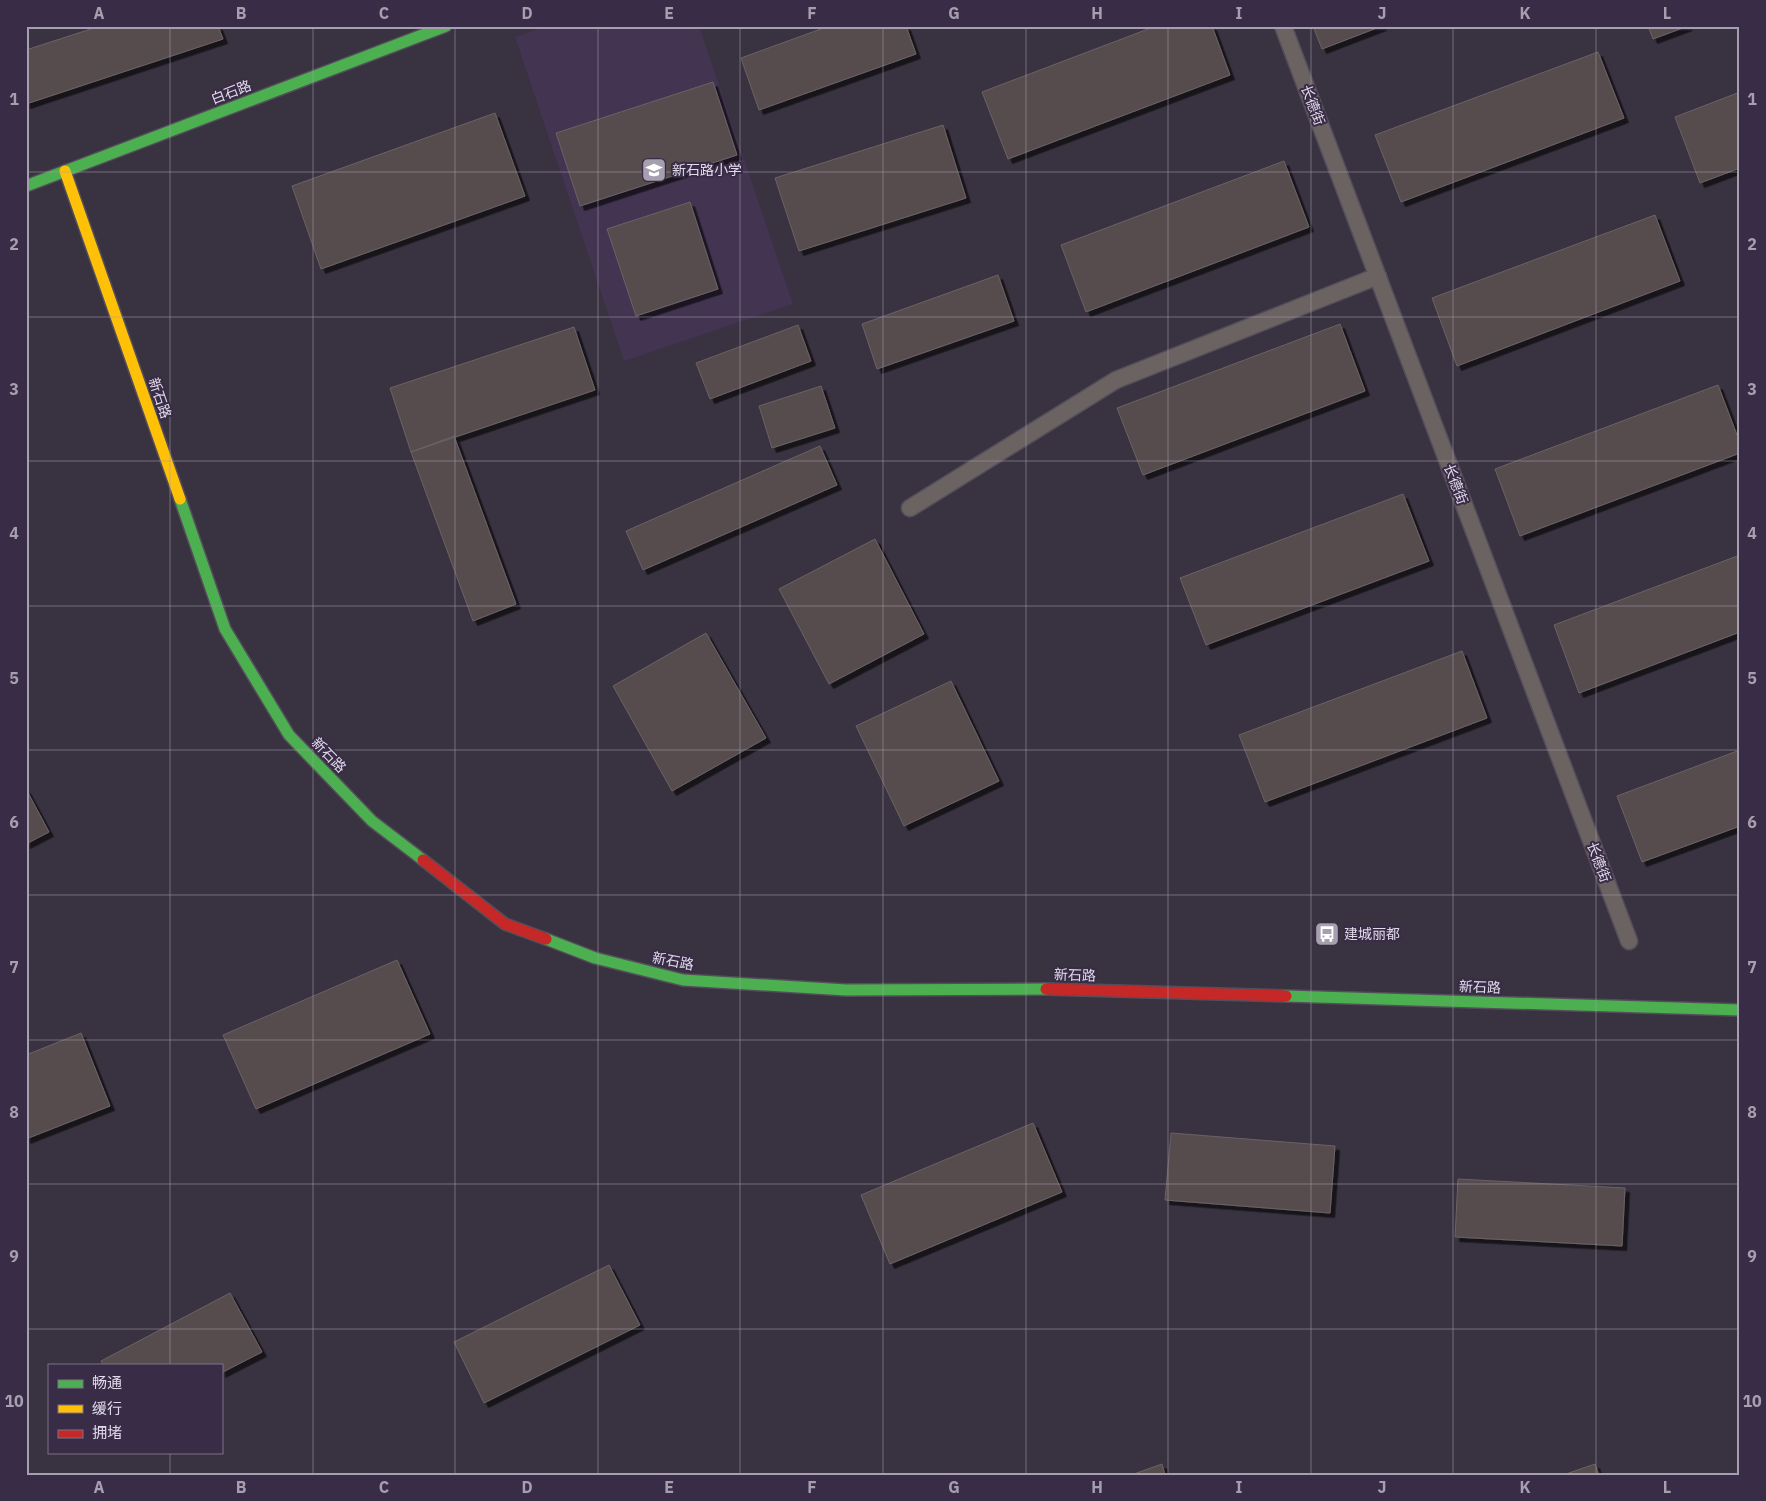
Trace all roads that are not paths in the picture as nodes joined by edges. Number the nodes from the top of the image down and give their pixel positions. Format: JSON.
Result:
{"nodes":[{"id":1,"x":446,"y":26,"type":"edge"},
{"id":2,"x":1283,"y":26,"type":"edge"},
{"id":3,"x":65,"y":171,"type":"junction"},
{"id":4,"x":26,"y":186,"type":"edge"},
{"id":5,"x":1378,"y":276,"type":"junction"},
{"id":6,"x":910,"y":508,"type":"dead end"},
{"id":7,"x":1629,"y":941,"type":"dead end"},
{"id":8,"x":1740,"y":1010,"type":"edge"}],
"edges":[{"from":1,"to":3,"type":"street","name":"白石路"},
{"from":2,"to":5,"type":"lane","name":"长德街"},
{"from":3,"to":4,"type":"street","name":"白石路"},
{"from":3,"to":8,"type":"street","name":"新石路"},
{"from":5,"to":6,"type":"lane"},
{"from":5,"to":7,"type":"lane","name":"长德街"}]}
